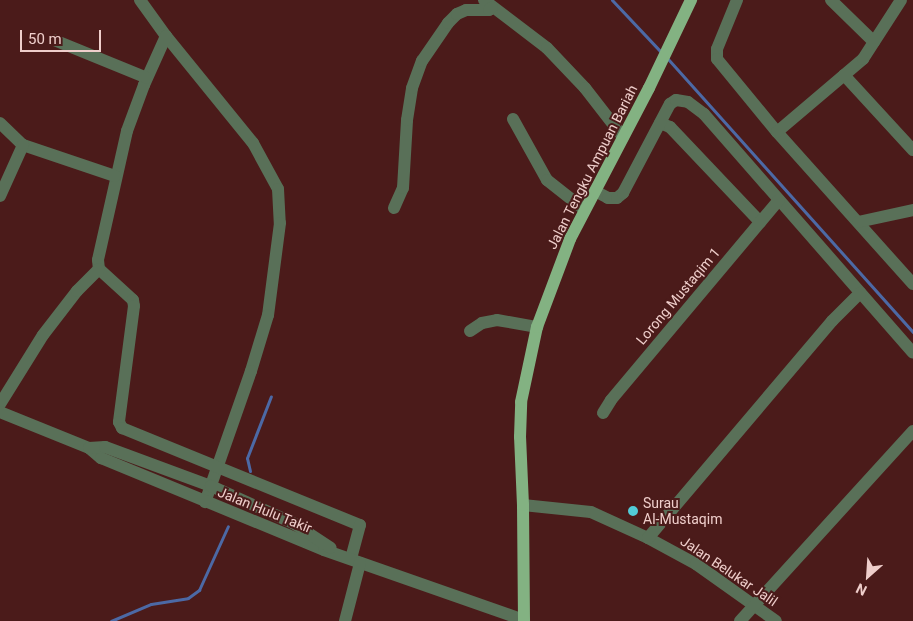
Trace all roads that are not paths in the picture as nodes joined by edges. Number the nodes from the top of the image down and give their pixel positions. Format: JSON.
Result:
{"nodes":[{"id":1,"x":140,"y":0,"type":"edge"},
{"id":2,"x":691,"y":0,"type":"edge"},
{"id":3,"x":736,"y":0,"type":"edge"},
{"id":4,"x":831,"y":0,"type":"edge"},
{"id":5,"x":901,"y":0,"type":"edge"},
{"id":6,"x":488,"y":3,"type":"edge"},
{"id":7,"x":166,"y":36,"type":"junction"},
{"id":8,"x":54,"y":40,"type":"dead end"},
{"id":9,"x":874,"y":42,"type":"junction"},
{"id":10,"x":844,"y":75,"type":"junction"},
{"id":11,"x":147,"y":78,"type":"junction"},
{"id":12,"x":513,"y":119,"type":"dead end"},
{"id":13,"x":0,"y":123,"type":"edge"},
{"id":14,"x":660,"y":123,"type":"junction"},
{"id":15,"x":777,"y":132,"type":"junction"},
{"id":16,"x":623,"y":137,"type":"junction"},
{"id":17,"x":23,"y":145,"type":"junction"},
{"id":18,"x":913,"y":150,"type":"edge"},
{"id":19,"x":116,"y":176,"type":"junction"},
{"id":20,"x":595,"y":190,"type":"junction"},
{"id":21,"x":0,"y":196,"type":"edge"},
{"id":22,"x":779,"y":200,"type":"junction"},
{"id":23,"x":394,"y":208,"type":"dead end"},
{"id":24,"x":585,"y":210,"type":"junction"},
{"id":25,"x":913,"y":210,"type":"edge"},
{"id":26,"x":760,"y":222,"type":"junction"},
{"id":27,"x":858,"y":222,"type":"junction"},
{"id":28,"x":99,"y":269,"type":"junction"},
{"id":29,"x":913,"y":284,"type":"edge"},
{"id":30,"x":860,"y":293,"type":"junction"},
{"id":31,"x":537,"y":327,"type":"junction"},
{"id":32,"x":470,"y":331,"type":"dead end"},
{"id":33,"x":913,"y":353,"type":"edge"},
{"id":34,"x":0,"y":404,"type":"edge"},
{"id":35,"x":0,"y":412,"type":"edge"},
{"id":36,"x":603,"y":413,"type":"dead end"},
{"id":37,"x":913,"y":431,"type":"edge"},
{"id":38,"x":89,"y":448,"type":"junction"},
{"id":39,"x":217,"y":467,"type":"junction"},
{"id":40,"x":210,"y":486,"type":"junction"},
{"id":41,"x":205,"y":502,"type":"junction"},
{"id":42,"x":523,"y":505,"type":"junction"},
{"id":43,"x":648,"y":538,"type":"junction"},
{"id":44,"x":335,"y":552,"type":"junction"},
{"id":45,"x":355,"y":561,"type":"junction"},
{"id":46,"x":756,"y":605,"type":"junction"},
{"id":47,"x":524,"y":620,"type":"edge"},
{"id":48,"x":345,"y":621,"type":"edge"},
{"id":49,"x":740,"y":621,"type":"edge"},
{"id":50,"x":776,"y":621,"type":"edge"}],
"edges":[{"from":1,"to":7,"type":"street"},
{"from":2,"to":16,"type":"main road","name":"Jalan Tengku Ampuan Bariah"},
{"from":3,"to":15,"type":"street"},
{"from":4,"to":9,"type":"street"},
{"from":5,"to":9,"type":"street"},
{"from":6,"to":16,"type":"street"},
{"from":6,"to":23,"type":"street"},
{"from":7,"to":11,"type":"street"},
{"from":7,"to":39,"type":"street"},
{"from":8,"to":11,"type":"street"},
{"from":9,"to":10,"type":"street"},
{"from":10,"to":15,"type":"street"},
{"from":10,"to":18,"type":"street"},
{"from":11,"to":19,"type":"street"},
{"from":12,"to":24,"type":"street"},
{"from":13,"to":17,"type":"street"},
{"from":14,"to":20,"type":"street"},
{"from":14,"to":22,"type":"street"},
{"from":14,"to":26,"type":"street"},
{"from":15,"to":27,"type":"street"},
{"from":16,"to":20,"type":"main road","name":"Jalan Tengku Ampuan Bariah"},
{"from":17,"to":19,"type":"street"},
{"from":17,"to":21,"type":"street"},
{"from":19,"to":28,"type":"street"},
{"from":20,"to":24,"type":"main road","name":"Jalan Tengku Ampuan Bariah"},
{"from":22,"to":26,"type":"street","name":"Lorong Mustaqim 1"},
{"from":22,"to":30,"type":"street"},
{"from":24,"to":31,"type":"main road","name":"Jalan Tengku Ampuan Bariah"},
{"from":25,"to":27,"type":"street"},
{"from":26,"to":36,"type":"street","name":"Lorong Mustaqim 1"},
{"from":27,"to":29,"type":"street"},
{"from":28,"to":34,"type":"street"},
{"from":28,"to":39,"type":"street"},
{"from":30,"to":33,"type":"street"},
{"from":30,"to":43,"type":"street"},
{"from":31,"to":32,"type":"street"},
{"from":31,"to":42,"type":"main road","name":"Jalan Tengku Ampuan Bariah"},
{"from":35,"to":38,"type":"street","name":"Jalan Hulu Takir"},
{"from":37,"to":46,"type":"street"},
{"from":38,"to":40,"type":"street"},
{"from":38,"to":41,"type":"street","name":"Jalan Hulu Takir"},
{"from":39,"to":40,"type":"street"},
{"from":39,"to":45,"type":"street"},
{"from":40,"to":41,"type":"street"},
{"from":40,"to":44,"type":"street"},
{"from":41,"to":44,"type":"street","name":"Jalan Hulu Takir"},
{"from":42,"to":43,"type":"street","name":"Jalan Belukar Jalil"},
{"from":42,"to":47,"type":"main road","name":"Jalan Tengku Ampuan Bariah"},
{"from":43,"to":46,"type":"street","name":"Jalan Belukar Jalil"},
{"from":44,"to":45,"type":"street","name":"Jalan Hulu Takir"},
{"from":45,"to":47,"type":"street","name":"Jalan Hulu Takir"},
{"from":45,"to":48,"type":"street"},
{"from":46,"to":49,"type":"street"},
{"from":46,"to":50,"type":"street","name":"Jalan Belukar Jalil"}]}
